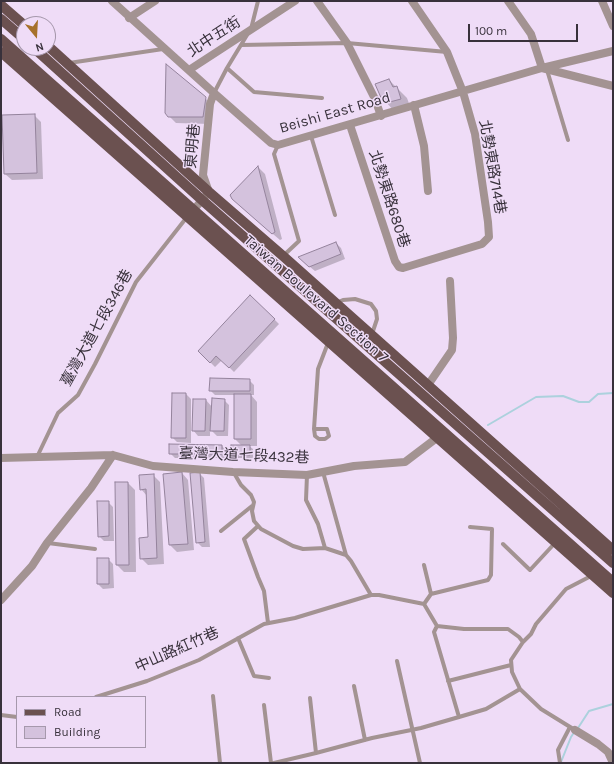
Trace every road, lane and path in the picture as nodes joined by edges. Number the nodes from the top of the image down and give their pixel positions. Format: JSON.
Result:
{"nodes":[{"id":1,"x":112,"y":1,"type":"edge"},
{"id":2,"x":154,"y":1,"type":"edge"},
{"id":3,"x":258,"y":1,"type":"edge"},
{"id":4,"x":295,"y":1,"type":"edge"},
{"id":5,"x":317,"y":1,"type":"edge"},
{"id":6,"x":412,"y":1,"type":"edge"},
{"id":7,"x":508,"y":1,"type":"edge"},
{"id":8,"x":602,"y":1,"type":"edge"},
{"id":9,"x":1,"y":5,"type":"edge"},
{"id":10,"x":16,"y":18,"type":"edge"},
{"id":11,"x":129,"y":18,"type":"junction"},
{"id":12,"x":1,"y":19,"type":"edge"},
{"id":13,"x":613,"y":26,"type":"edge"},
{"id":14,"x":250,"y":30,"type":"junction"},
{"id":15,"x":16,"y":32,"type":"edge"},
{"id":16,"x":1,"y":38,"type":"edge"},
{"id":17,"x":347,"y":42,"type":"junction"},
{"id":18,"x":241,"y":45,"type":"junction"},
{"id":19,"x":164,"y":49,"type":"junction"},
{"id":20,"x":613,"y":51,"type":"edge"},
{"id":21,"x":1,"y":52,"type":"edge"},
{"id":22,"x":447,"y":52,"type":"junction"},
{"id":23,"x":56,"y":54,"type":"edge"},
{"id":24,"x":43,"y":56,"type":"edge"},
{"id":25,"x":67,"y":64,"type":"junction"},
{"id":26,"x":227,"y":68,"type":"junction"},
{"id":27,"x":545,"y":69,"type":"junction"},
{"id":28,"x":189,"y":70,"type":"junction"},
{"id":29,"x":613,"y":86,"type":"edge"},
{"id":30,"x":462,"y":92,"type":"junction"},
{"id":31,"x":214,"y":93,"type":"junction"},
{"id":32,"x":322,"y":98,"type":"dead end"},
{"id":33,"x":414,"y":105,"type":"junction"},
{"id":34,"x":381,"y":116,"type":"junction"},
{"id":35,"x":350,"y":125,"type":"junction"},
{"id":36,"x":311,"y":136,"type":"junction"},
{"id":37,"x":568,"y":140,"type":"dead end"},
{"id":38,"x":278,"y":145,"type":"junction"},
{"id":39,"x":428,"y":191,"type":"dead end"},
{"id":40,"x":209,"y":192,"type":"junction"},
{"id":41,"x":202,"y":200,"type":"junction"},
{"id":42,"x":190,"y":213,"type":"junction"},
{"id":43,"x":335,"y":215,"type":"dead end"},
{"id":44,"x":482,"y":244,"type":"joint"},
{"id":45,"x":283,"y":256,"type":"junction"},
{"id":46,"x":450,"y":281,"type":"dead end"},
{"id":47,"x":336,"y":303,"type":"junction"},
{"id":48,"x":328,"y":311,"type":"junction"},
{"id":49,"x":371,"y":335,"type":"junction"},
{"id":50,"x":329,"y":340,"type":"junction"},
{"id":51,"x":366,"y":344,"type":"junction"},
{"id":52,"x":355,"y":358,"type":"junction"},
{"id":53,"x":428,"y":385,"type":"junction"},
{"id":54,"x":314,"y":429,"type":"dead end"},
{"id":55,"x":438,"y":437,"type":"junction"},
{"id":56,"x":113,"y":455,"type":"junction"},
{"id":57,"x":37,"y":457,"type":"junction"},
{"id":58,"x":1,"y":458,"type":"edge"},
{"id":59,"x":233,"y":472,"type":"junction"},
{"id":60,"x":322,"y":472,"type":"junction"},
{"id":61,"x":307,"y":474,"type":"junction"},
{"id":62,"x":253,"y":505,"type":"junction"},
{"id":63,"x":258,"y":526,"type":"junction"},
{"id":64,"x":470,"y":527,"type":"dead end"},
{"id":65,"x":221,"y":531,"type":"dead end"},
{"id":66,"x":555,"y":542,"type":"junction"},
{"id":67,"x":47,"y":543,"type":"junction"},
{"id":68,"x":503,"y":544,"type":"dead end"},
{"id":69,"x":325,"y":548,"type":"junction"},
{"id":70,"x":95,"y":550,"type":"dead end"},
{"id":71,"x":613,"y":550,"type":"edge"},
{"id":72,"x":346,"y":555,"type":"junction"},
{"id":73,"x":613,"y":563,"type":"edge"},
{"id":74,"x":424,"y":565,"type":"dead end"},
{"id":75,"x":597,"y":573,"type":"junction"},
{"id":76,"x":613,"y":582,"type":"edge"},
{"id":77,"x":613,"y":593,"type":"edge"},
{"id":78,"x":431,"y":594,"type":"junction"},
{"id":79,"x":371,"y":595,"type":"junction"},
{"id":80,"x":1,"y":600,"type":"edge"},
{"id":81,"x":424,"y":604,"type":"junction"},
{"id":82,"x":268,"y":623,"type":"junction"},
{"id":83,"x":437,"y":626,"type":"junction"},
{"id":84,"x":238,"y":638,"type":"junction"},
{"id":85,"x":523,"y":642,"type":"junction"},
{"id":86,"x":397,"y":661,"type":"dead end"},
{"id":87,"x":511,"y":665,"type":"junction"},
{"id":88,"x":269,"y":678,"type":"dead end"},
{"id":89,"x":448,"y":681,"type":"junction"},
{"id":90,"x":354,"y":686,"type":"dead end"},
{"id":91,"x":520,"y":689,"type":"junction"},
{"id":92,"x":99,"y":696,"type":"edge"},
{"id":93,"x":213,"y":696,"type":"dead end"},
{"id":94,"x":310,"y":698,"type":"dead end"},
{"id":95,"x":264,"y":705,"type":"dead end"},
{"id":96,"x":1,"y":715,"type":"edge"},
{"id":97,"x":16,"y":717,"type":"edge"},
{"id":98,"x":459,"y":717,"type":"junction"},
{"id":99,"x":572,"y":729,"type":"junction"},
{"id":100,"x":412,"y":730,"type":"junction"},
{"id":101,"x":365,"y":740,"type":"junction"},
{"id":102,"x":316,"y":754,"type":"junction"},
{"id":103,"x":220,"y":763,"type":"edge"},
{"id":104,"x":272,"y":763,"type":"edge"},
{"id":105,"x":420,"y":763,"type":"edge"},
{"id":106,"x":560,"y":763,"type":"edge"},
{"id":107,"x":613,"y":763,"type":"edge"}],
"edges":[{"from":1,"to":11,"type":"street","name":"Beishi East Road"},
{"from":2,"to":11,"type":"street"},
{"from":3,"to":14,"type":"lane"},
{"from":4,"to":14,"type":"street","name":"北中五街"},
{"from":5,"to":17,"type":"street"},
{"from":6,"to":22,"type":"street"},
{"from":7,"to":27,"type":"street"},
{"from":8,"to":13,"type":"street"},
{"from":9,"to":10,"type":"main road"},
{"from":11,"to":19,"type":"street","name":"Beishi East Road"},
{"from":12,"to":15,"type":"main road"},
{"from":14,"to":18,"type":"lane"},
{"from":14,"to":28,"type":"street","name":"北中五街"},
{"from":16,"to":42,"type":"main road","name":"Taiwan Boulevard Section 7"},
{"from":17,"to":18,"type":"lane"},
{"from":17,"to":22,"type":"lane"},
{"from":17,"to":34,"type":"street"},
{"from":18,"to":26,"type":"lane"},
{"from":19,"to":25,"type":"lane"},
{"from":19,"to":28,"type":"street","name":"Beishi East Road"},
{"from":20,"to":27,"type":"street","name":"Beishi East Road"},
{"from":21,"to":42,"type":"main road","name":"Taiwan Boulevard Section 7"},
{"from":22,"to":30,"type":"street"},
{"from":23,"to":25,"type":"main road","name":"Taiwan Boulevard Section 7"},
{"from":24,"to":41,"type":"main road","name":"Taiwan Boulevard Section 7"},
{"from":25,"to":40,"type":"main road","name":"Taiwan Boulevard Section 7"},
{"from":26,"to":31,"type":"lane"},
{"from":26,"to":32,"type":"lane"},
{"from":27,"to":29,"type":"street"},
{"from":27,"to":30,"type":"street","name":"Beishi East Road"},
{"from":27,"to":37,"type":"lane"},
{"from":28,"to":31,"type":"street","name":"Beishi East Road"},
{"from":30,"to":33,"type":"street","name":"Beishi East Road"},
{"from":30,"to":44,"type":"street","name":"北勢東路714巷"},
{"from":31,"to":38,"type":"street","name":"Beishi East Road"},
{"from":31,"to":40,"type":"street","name":"東明巷"},
{"from":33,"to":34,"type":"street","name":"Beishi East Road"},
{"from":33,"to":39,"type":"street"},
{"from":34,"to":35,"type":"street","name":"Beishi East Road"},
{"from":35,"to":36,"type":"street","name":"Beishi East Road"},
{"from":35,"to":44,"type":"street","name":"北勢東路680巷"},
{"from":36,"to":38,"type":"street","name":"Beishi East Road"},
{"from":36,"to":43,"type":"lane"},
{"from":38,"to":45,"type":"lane"},
{"from":40,"to":41,"type":"street"},
{"from":40,"to":45,"type":"main road","name":"Taiwan Boulevard Section 7"},
{"from":41,"to":42,"type":"street"},
{"from":41,"to":48,"type":"main road","name":"Taiwan Boulevard Section 7"},
{"from":42,"to":50,"type":"main road","name":"Taiwan Boulevard Section 7"},
{"from":42,"to":52,"type":"main road","name":"Taiwan Boulevard Section 7"},
{"from":42,"to":57,"type":"lane","name":"臺灣大道七段346巷"},
{"from":45,"to":47,"type":"main road","name":"Taiwan Boulevard Section 7"},
{"from":46,"to":53,"type":"street"},
{"from":47,"to":48,"type":"lane"},
{"from":47,"to":49,"type":"main road","name":"Taiwan Boulevard Section 7"},
{"from":47,"to":49,"type":"lane"},
{"from":48,"to":51,"type":"main road","name":"Taiwan Boulevard Section 7"},
{"from":49,"to":51,"type":"lane"},
{"from":49,"to":53,"type":"main road","name":"Taiwan Boulevard Section 7"},
{"from":50,"to":52,"type":"main road","name":"Taiwan Boulevard Section 7"},
{"from":50,"to":54,"type":"lane"},
{"from":51,"to":52,"type":"lane"},
{"from":51,"to":73,"type":"main road","name":"Taiwan Boulevard Section 7"},
{"from":52,"to":55,"type":"main road","name":"Taiwan Boulevard Section 7"},
{"from":52,"to":75,"type":"main road","name":"Taiwan Boulevard Section 7"},
{"from":53,"to":71,"type":"main road","name":"Taiwan Boulevard Section 7"},
{"from":55,"to":60,"type":"street","name":"臺灣大道七段432巷"},
{"from":55,"to":66,"type":"main road","name":"Taiwan Boulevard Section 7"},
{"from":56,"to":57,"type":"street"},
{"from":56,"to":59,"type":"street","name":"臺灣大道七段432巷"},
{"from":56,"to":67,"type":"street"},
{"from":57,"to":58,"type":"street"},
{"from":59,"to":61,"type":"street","name":"臺灣大道七段432巷"},
{"from":59,"to":62,"type":"lane"},
{"from":60,"to":61,"type":"street","name":"臺灣大道七段432巷"},
{"from":60,"to":72,"type":"lane"},
{"from":61,"to":69,"type":"lane"},
{"from":62,"to":63,"type":"lane"},
{"from":62,"to":65,"type":"lane"},
{"from":63,"to":69,"type":"lane"},
{"from":63,"to":82,"type":"lane"},
{"from":64,"to":78,"type":"lane"},
{"from":66,"to":68,"type":"lane"},
{"from":66,"to":75,"type":"main road","name":"Taiwan Boulevard Section 7"},
{"from":67,"to":70,"type":"lane"},
{"from":67,"to":80,"type":"street"},
{"from":69,"to":72,"type":"lane"},
{"from":72,"to":79,"type":"lane"},
{"from":73,"to":75,"type":"lane"},
{"from":74,"to":78,"type":"lane"},
{"from":75,"to":76,"type":"main road","name":"Taiwan Boulevard Section 7"},
{"from":75,"to":77,"type":"main road","name":"Taiwan Boulevard Section 7"},
{"from":75,"to":85,"type":"lane"},
{"from":78,"to":81,"type":"lane"},
{"from":79,"to":81,"type":"lane","name":"中山路紅竹巷"},
{"from":79,"to":82,"type":"lane","name":"中山路紅竹巷"},
{"from":81,"to":83,"type":"lane"},
{"from":82,"to":84,"type":"lane","name":"中山路紅竹巷"},
{"from":83,"to":85,"type":"lane"},
{"from":83,"to":89,"type":"lane"},
{"from":84,"to":88,"type":"lane"},
{"from":84,"to":92,"type":"lane","name":"中山路紅竹巷"},
{"from":85,"to":87,"type":"lane"},
{"from":86,"to":100,"type":"lane"},
{"from":87,"to":89,"type":"lane"},
{"from":87,"to":91,"type":"lane"},
{"from":89,"to":98,"type":"lane"},
{"from":90,"to":101,"type":"lane"},
{"from":91,"to":98,"type":"lane"},
{"from":91,"to":99,"type":"lane"},
{"from":93,"to":103,"type":"lane"},
{"from":94,"to":102,"type":"lane"},
{"from":95,"to":104,"type":"lane"},
{"from":96,"to":97,"type":"lane"},
{"from":98,"to":100,"type":"lane"},
{"from":99,"to":106,"type":"lane"},
{"from":99,"to":107,"type":"street"},
{"from":100,"to":101,"type":"lane"},
{"from":100,"to":105,"type":"lane"},
{"from":101,"to":102,"type":"lane"},
{"from":102,"to":104,"type":"lane"}]}
